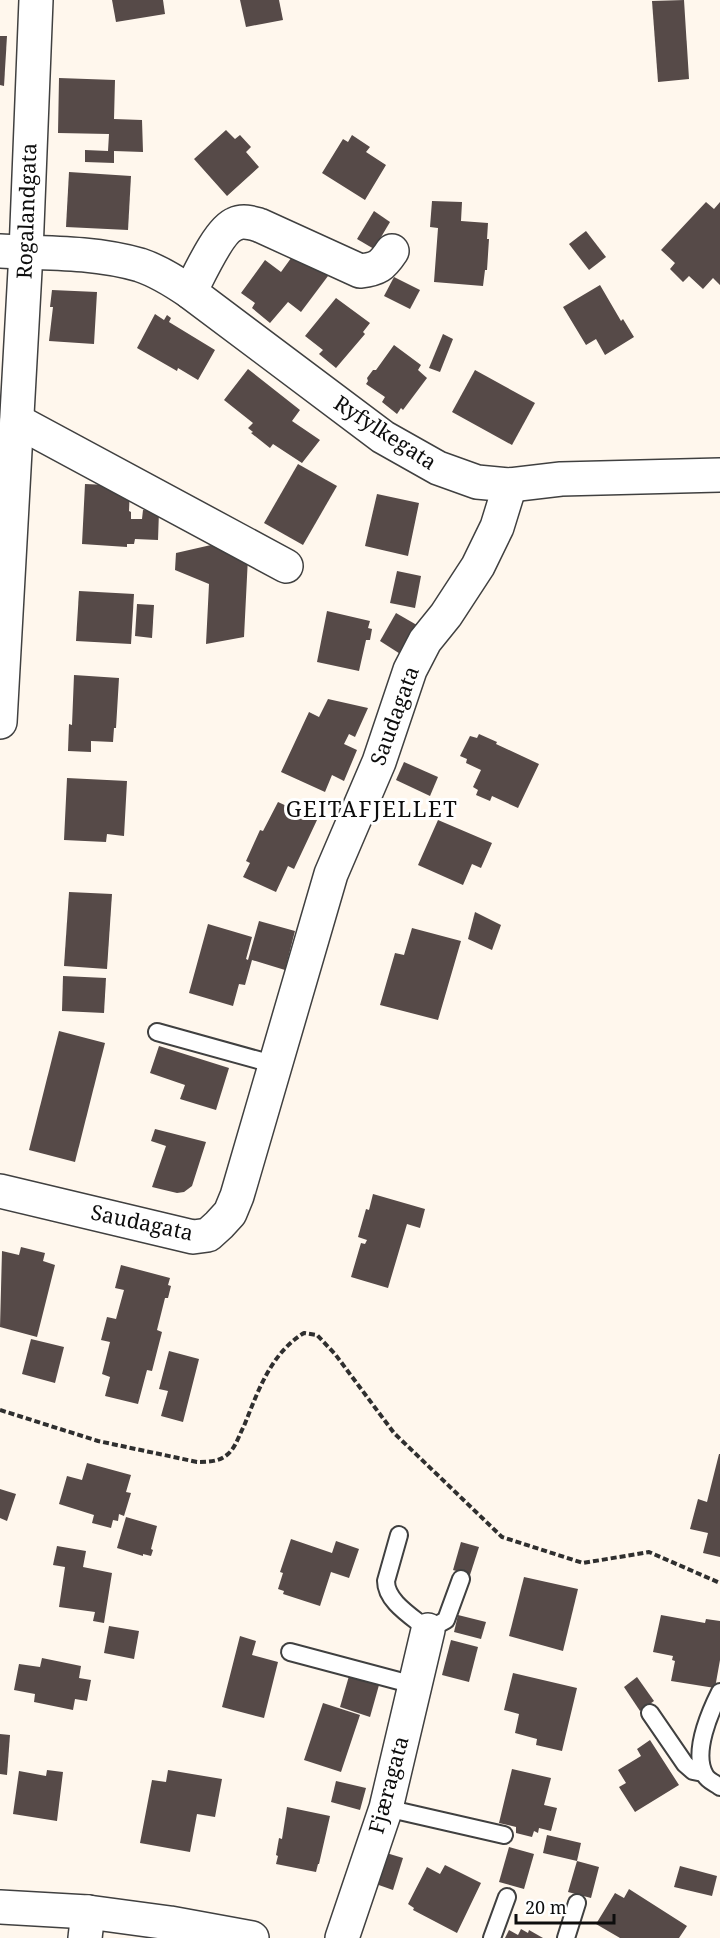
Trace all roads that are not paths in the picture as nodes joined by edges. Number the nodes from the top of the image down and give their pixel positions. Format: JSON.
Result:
{"nodes":[{"id":1,"x":36,"y":0,"type":"edge"},
{"id":2,"x":392,"y":250,"type":"dead end"},
{"id":3,"x":13,"y":251,"type":"edge"},
{"id":4,"x":190,"y":292,"type":"junction"},
{"id":5,"x":17,"y":421,"type":"junction"},
{"id":6,"x":720,"y":475,"type":"edge"},
{"id":7,"x":510,"y":485,"type":"junction"},
{"id":8,"x":286,"y":566,"type":"dead end"},
{"id":9,"x":0,"y":722,"type":"edge"},
{"id":10,"x":157,"y":1032,"type":"dead end"},
{"id":11,"x":276,"y":1065,"type":"junction"},
{"id":12,"x":0,"y":1191,"type":"edge"},
{"id":13,"x":399,"y":1535,"type":"dead end"},
{"id":14,"x":461,"y":1579,"type":"dead end"},
{"id":15,"x":428,"y":1630,"type":"junction"},
{"id":16,"x":290,"y":1652,"type":"dead end"},
{"id":17,"x":414,"y":1685,"type":"junction"},
{"id":18,"x":720,"y":1692,"type":"edge"},
{"id":19,"x":650,"y":1713,"type":"dead end"},
{"id":20,"x":703,"y":1773,"type":"junction"},
{"id":21,"x":720,"y":1787,"type":"edge"},
{"id":22,"x":386,"y":1808,"type":"junction"},
{"id":23,"x":504,"y":1835,"type":"dead end"},
{"id":24,"x":507,"y":1898,"type":"dead end"},
{"id":25,"x":577,"y":1903,"type":"dead end"},
{"id":26,"x":0,"y":1907,"type":"edge"},
{"id":27,"x":86,"y":1925,"type":"edge"},
{"id":28,"x":252,"y":1938,"type":"edge"},
{"id":29,"x":342,"y":1938,"type":"edge"},
{"id":30,"x":492,"y":1938,"type":"edge"},
{"id":31,"x":566,"y":1938,"type":"edge"}],
"edges":[{"from":1,"to":3,"type":"street","name":"Rogalandgata"},
{"from":2,"to":4,"type":"street"},
{"from":3,"to":4,"type":"street","name":"Ryfylkegata"},
{"from":3,"to":5,"type":"street","name":"Rogalandgata"},
{"from":4,"to":7,"type":"street","name":"Ryfylkegata"},
{"from":5,"to":8,"type":"street"},
{"from":5,"to":9,"type":"street","name":"Rogalandgata"},
{"from":6,"to":7,"type":"street","name":"Ryfylkegata"},
{"from":7,"to":11,"type":"street","name":"Saudagata"},
{"from":10,"to":11,"type":"lane"},
{"from":11,"to":12,"type":"street","name":"Saudagata"},
{"from":13,"to":15,"type":"lane"},
{"from":14,"to":15,"type":"lane"},
{"from":15,"to":17,"type":"street","name":"Fjæragata"},
{"from":16,"to":17,"type":"lane"},
{"from":17,"to":22,"type":"street","name":"Fjæragata"},
{"from":18,"to":20,"type":"lane"},
{"from":19,"to":20,"type":"lane"},
{"from":20,"to":21,"type":"lane"},
{"from":22,"to":23,"type":"lane"},
{"from":22,"to":29,"type":"street","name":"Fjæragata"},
{"from":24,"to":30,"type":"lane"},
{"from":25,"to":31,"type":"lane"},
{"from":26,"to":27,"type":"street"},
{"from":27,"to":28,"type":"street"}]}
